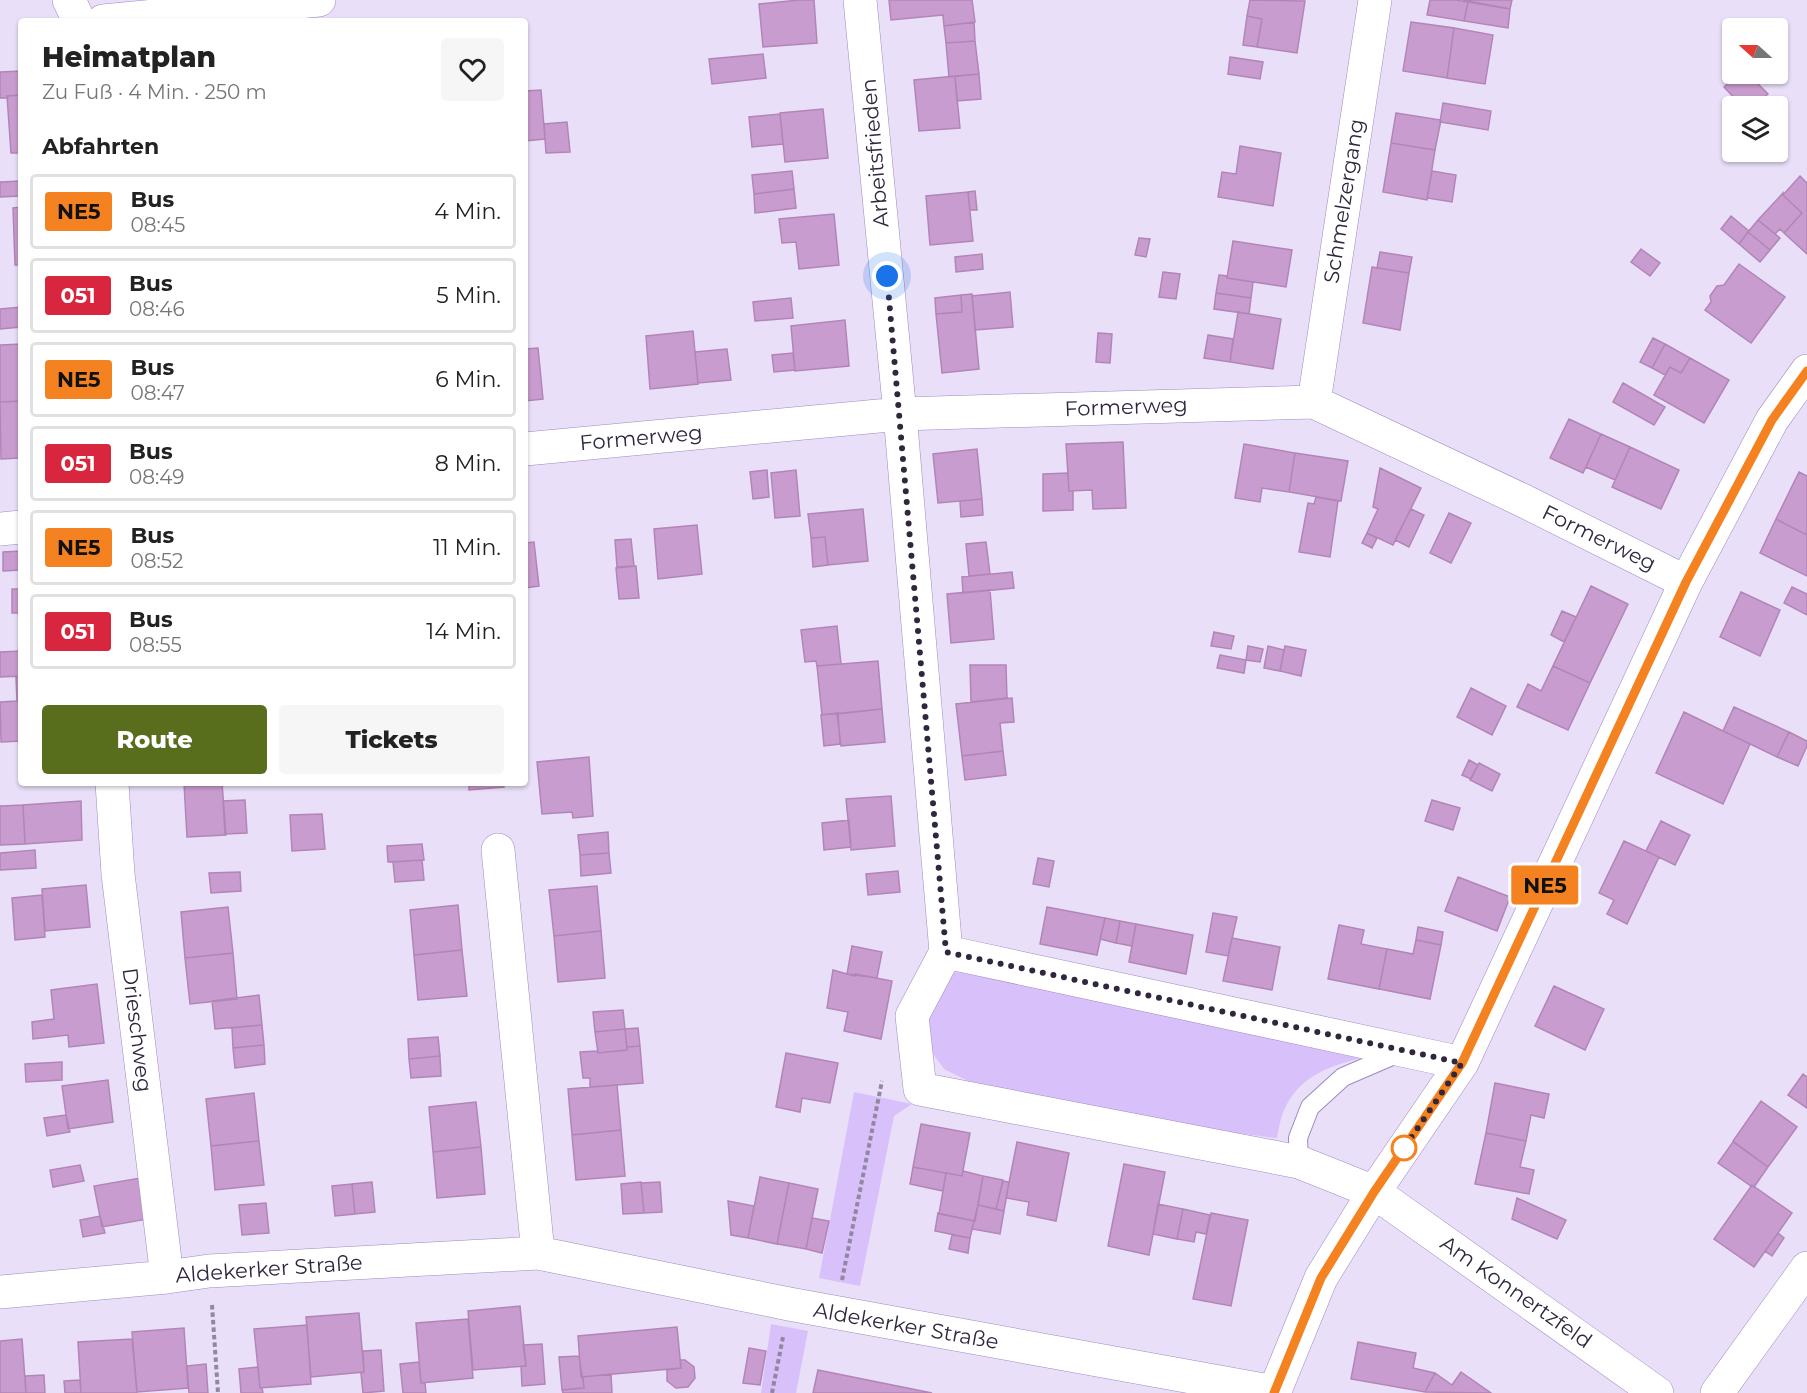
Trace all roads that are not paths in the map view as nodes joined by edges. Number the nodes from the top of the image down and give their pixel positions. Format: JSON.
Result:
{"nodes":[{"id":1,"x":69,"y":0,"type":"edge"},
{"id":2,"x":319,"y":0,"type":"edge"},
{"id":3,"x":861,"y":0,"type":"edge"},
{"id":4,"x":1375,"y":0,"type":"edge"},
{"id":5,"x":78,"y":18,"type":"edge"},
{"id":6,"x":134,"y":18,"type":"edge"},
{"id":7,"x":1807,"y":371,"type":"edge"},
{"id":8,"x":1314,"y":402,"type":"junction"},
{"id":9,"x":900,"y":414,"type":"junction"},
{"id":10,"x":528,"y":449,"type":"edge"},
{"id":11,"x":18,"y":527,"type":"edge"},
{"id":12,"x":0,"y":529,"type":"edge"},
{"id":13,"x":1686,"y":582,"type":"junction"},
{"id":14,"x":112,"y":786,"type":"edge"},
{"id":15,"x":498,"y":850,"type":"dead end"},
{"id":16,"x":946,"y":952,"type":"junction"},
{"id":17,"x":1405,"y":1051,"type":"junction"},
{"id":18,"x":1462,"y":1063,"type":"junction"},
{"id":19,"x":1299,"y":1162,"type":"junction"},
{"id":20,"x":1374,"y":1192,"type":"junction"},
{"id":21,"x":538,"y":1253,"type":"junction"},
{"id":22,"x":1807,"y":1268,"type":"edge"},
{"id":23,"x":167,"y":1276,"type":"junction"},
{"id":24,"x":0,"y":1292,"type":"edge"},
{"id":25,"x":1274,"y":1393,"type":"edge"},
{"id":26,"x":1657,"y":1393,"type":"edge"},
{"id":27,"x":1717,"y":1393,"type":"edge"}],
"edges":[{"from":1,"to":5,"type":"street"},
{"from":2,"to":6,"type":"street"},
{"from":3,"to":9,"type":"street","name":"Arbeitsfrieden"},
{"from":4,"to":8,"type":"street","name":"Schmelzergang"},
{"from":7,"to":13,"type":"street"},
{"from":8,"to":9,"type":"street","name":"Formerweg"},
{"from":8,"to":13,"type":"street","name":"Formerweg"},
{"from":9,"to":10,"type":"street","name":"Formerweg"},
{"from":9,"to":16,"type":"street","name":"Arbeitsfrieden"},
{"from":11,"to":12,"type":"street"},
{"from":13,"to":18,"type":"street"},
{"from":14,"to":23,"type":"street","name":"Drieschweg"},
{"from":15,"to":21,"type":"street"},
{"from":16,"to":17,"type":"street"},
{"from":16,"to":19,"type":"street","name":"Am Konnertzfeld"},
{"from":17,"to":18,"type":"street"},
{"from":17,"to":19,"type":"lane"},
{"from":18,"to":20,"type":"street"},
{"from":19,"to":20,"type":"street","name":"Am Konnertzfeld"},
{"from":20,"to":25,"type":"street"},
{"from":20,"to":26,"type":"street","name":"Am Konnertzfeld"},
{"from":21,"to":23,"type":"street","name":"Aldekerker Straße"},
{"from":21,"to":25,"type":"street","name":"Aldekerker Straße"},
{"from":22,"to":27,"type":"street"},
{"from":23,"to":24,"type":"street","name":"Aldekerker Straße"}]}
